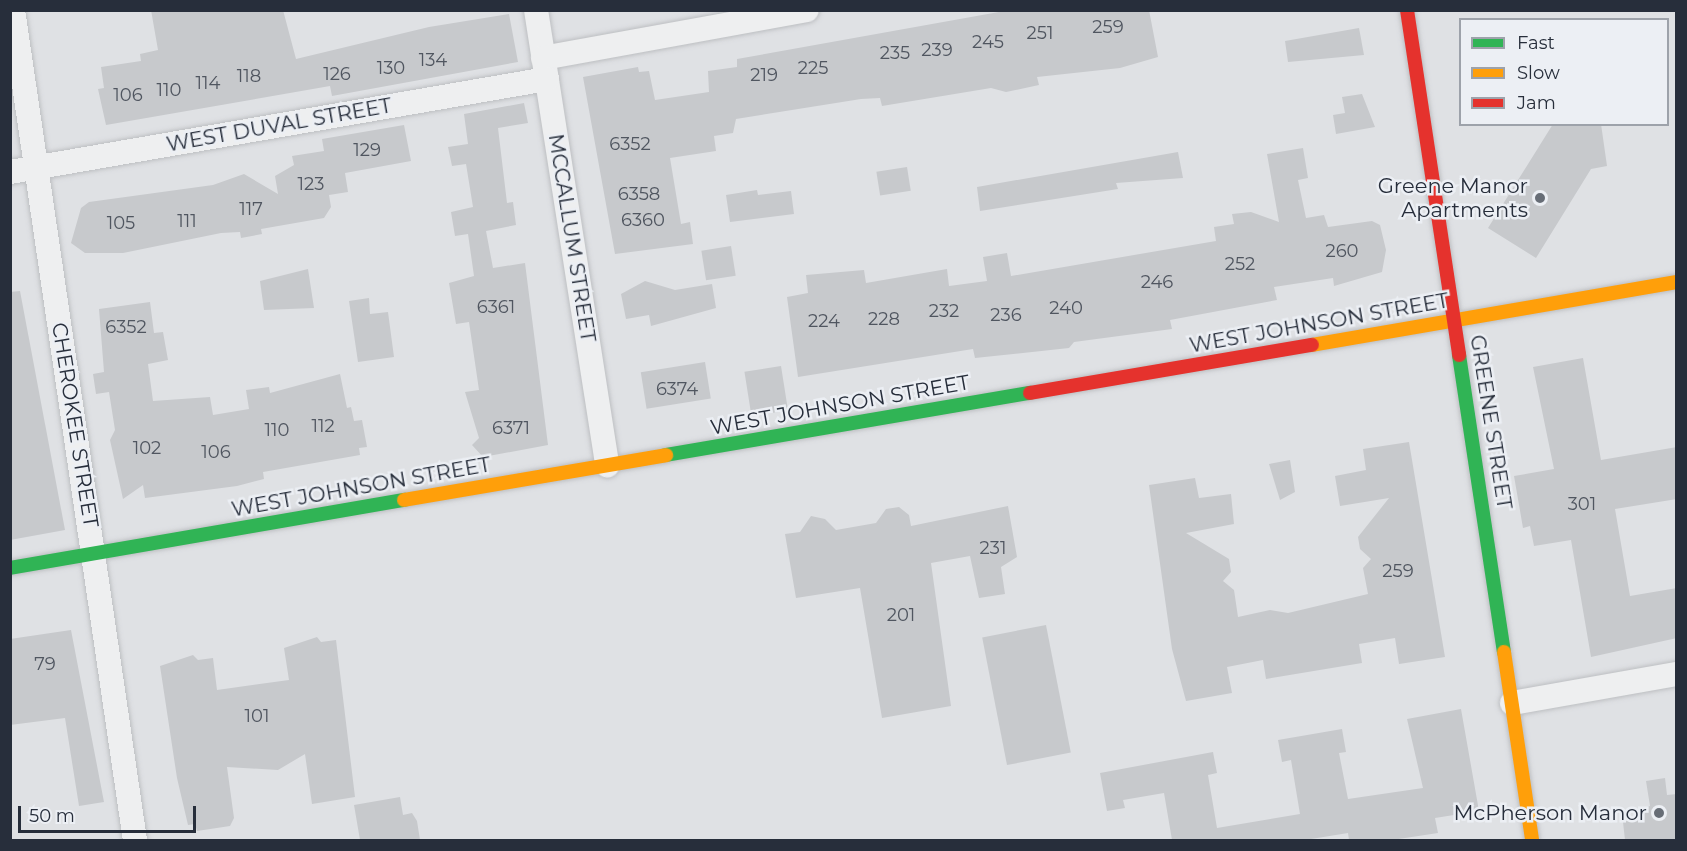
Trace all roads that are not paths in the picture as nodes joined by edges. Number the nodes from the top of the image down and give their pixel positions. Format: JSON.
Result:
{"nodes":[{"id":1,"x":13,"y":10,"type":"edge"},
{"id":2,"x":536,"y":10,"type":"edge"},
{"id":3,"x":807,"y":10,"type":"edge"},
{"id":4,"x":1407,"y":10,"type":"edge"},
{"id":5,"x":780,"y":13,"type":"edge"},
{"id":6,"x":545,"y":68,"type":"junction"},
{"id":7,"x":36,"y":168,"type":"junction"},
{"id":8,"x":10,"y":172,"type":"edge"},
{"id":9,"x":1677,"y":282,"type":"edge"},
{"id":10,"x":1454,"y":321,"type":"junction"},
{"id":11,"x":607,"y":465,"type":"junction"},
{"id":12,"x":94,"y":554,"type":"junction"},
{"id":13,"x":10,"y":568,"type":"edge"},
{"id":14,"x":1677,"y":674,"type":"edge"},
{"id":15,"x":1512,"y":703,"type":"junction"},
{"id":16,"x":135,"y":840,"type":"edge"},
{"id":17,"x":1532,"y":840,"type":"edge"}],
"edges":[{"from":1,"to":7,"type":"street","name":"CHEROKEE STREET"},
{"from":2,"to":6,"type":"street","name":"MCCALLUM STREET"},
{"from":3,"to":5,"type":"street","name":"WEST DUVAL STREET"},
{"from":4,"to":10,"type":"street","name":"GREENE STREET"},
{"from":5,"to":6,"type":"street","name":"WEST DUVAL STREET"},
{"from":6,"to":7,"type":"street","name":"WEST DUVAL STREET"},
{"from":6,"to":11,"type":"street","name":"MCCALLUM STREET"},
{"from":7,"to":8,"type":"street","name":"WEST DUVAL STREET"},
{"from":7,"to":12,"type":"street","name":"CHEROKEE STREET"},
{"from":9,"to":10,"type":"street","name":"WEST JOHNSON STREET"},
{"from":10,"to":11,"type":"street","name":"WEST JOHNSON STREET"},
{"from":10,"to":15,"type":"street","name":"GREENE STREET"},
{"from":11,"to":12,"type":"street","name":"WEST JOHNSON STREET"},
{"from":12,"to":13,"type":"street","name":"WEST JOHNSON STREET"},
{"from":12,"to":16,"type":"street","name":"CHEROKEE STREET"},
{"from":14,"to":15,"type":"street"},
{"from":15,"to":17,"type":"street","name":"GREENE STREET"}]}
